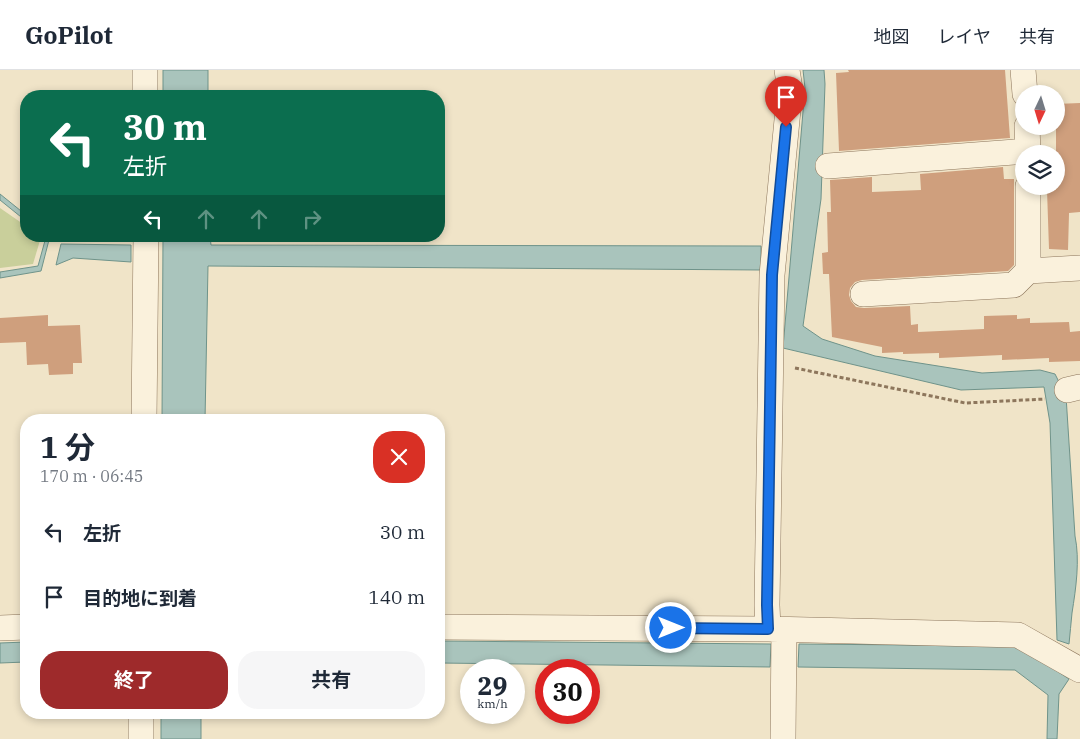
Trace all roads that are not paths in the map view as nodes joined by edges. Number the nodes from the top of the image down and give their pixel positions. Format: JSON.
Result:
{"nodes":[{"id":1,"x":145,"y":70,"type":"edge"},
{"id":2,"x":787,"y":70,"type":"edge"},
{"id":3,"x":1023,"y":70,"type":"edge"},
{"id":4,"x":1024,"y":85,"type":"edge"},
{"id":5,"x":145,"y":90,"type":"edge"},
{"id":6,"x":1015,"y":153,"type":"edge"},
{"id":7,"x":828,"y":166,"type":"dead end"},
{"id":8,"x":1028,"y":195,"type":"edge"},
{"id":9,"x":146,"y":242,"type":"edge"},
{"id":10,"x":1080,"y":268,"type":"edge"},
{"id":11,"x":1028,"y":271,"type":"junction"},
{"id":12,"x":863,"y":294,"type":"dead end"},
{"id":13,"x":144,"y":414,"type":"edge"},
{"id":14,"x":20,"y":627,"type":"edge"},
{"id":15,"x":445,"y":627,"type":"edge"},
{"id":16,"x":0,"y":628,"type":"edge"},
{"id":17,"x":776,"y":629,"type":"junction"},
{"id":18,"x":1080,"y":670,"type":"edge"},
{"id":19,"x":142,"y":719,"type":"edge"},
{"id":20,"x":141,"y":739,"type":"edge"},
{"id":21,"x":783,"y":739,"type":"edge"}],
"edges":[{"from":1,"to":5,"type":"street"},
{"from":2,"to":17,"type":"street"},
{"from":3,"to":4,"type":"street"},
{"from":6,"to":7,"type":"street"},
{"from":8,"to":11,"type":"street"},
{"from":9,"to":13,"type":"street"},
{"from":10,"to":11,"type":"street"},
{"from":11,"to":12,"type":"street"},
{"from":14,"to":16,"type":"street"},
{"from":15,"to":17,"type":"street"},
{"from":17,"to":18,"type":"street"},
{"from":17,"to":21,"type":"street"},
{"from":19,"to":20,"type":"street"}]}
